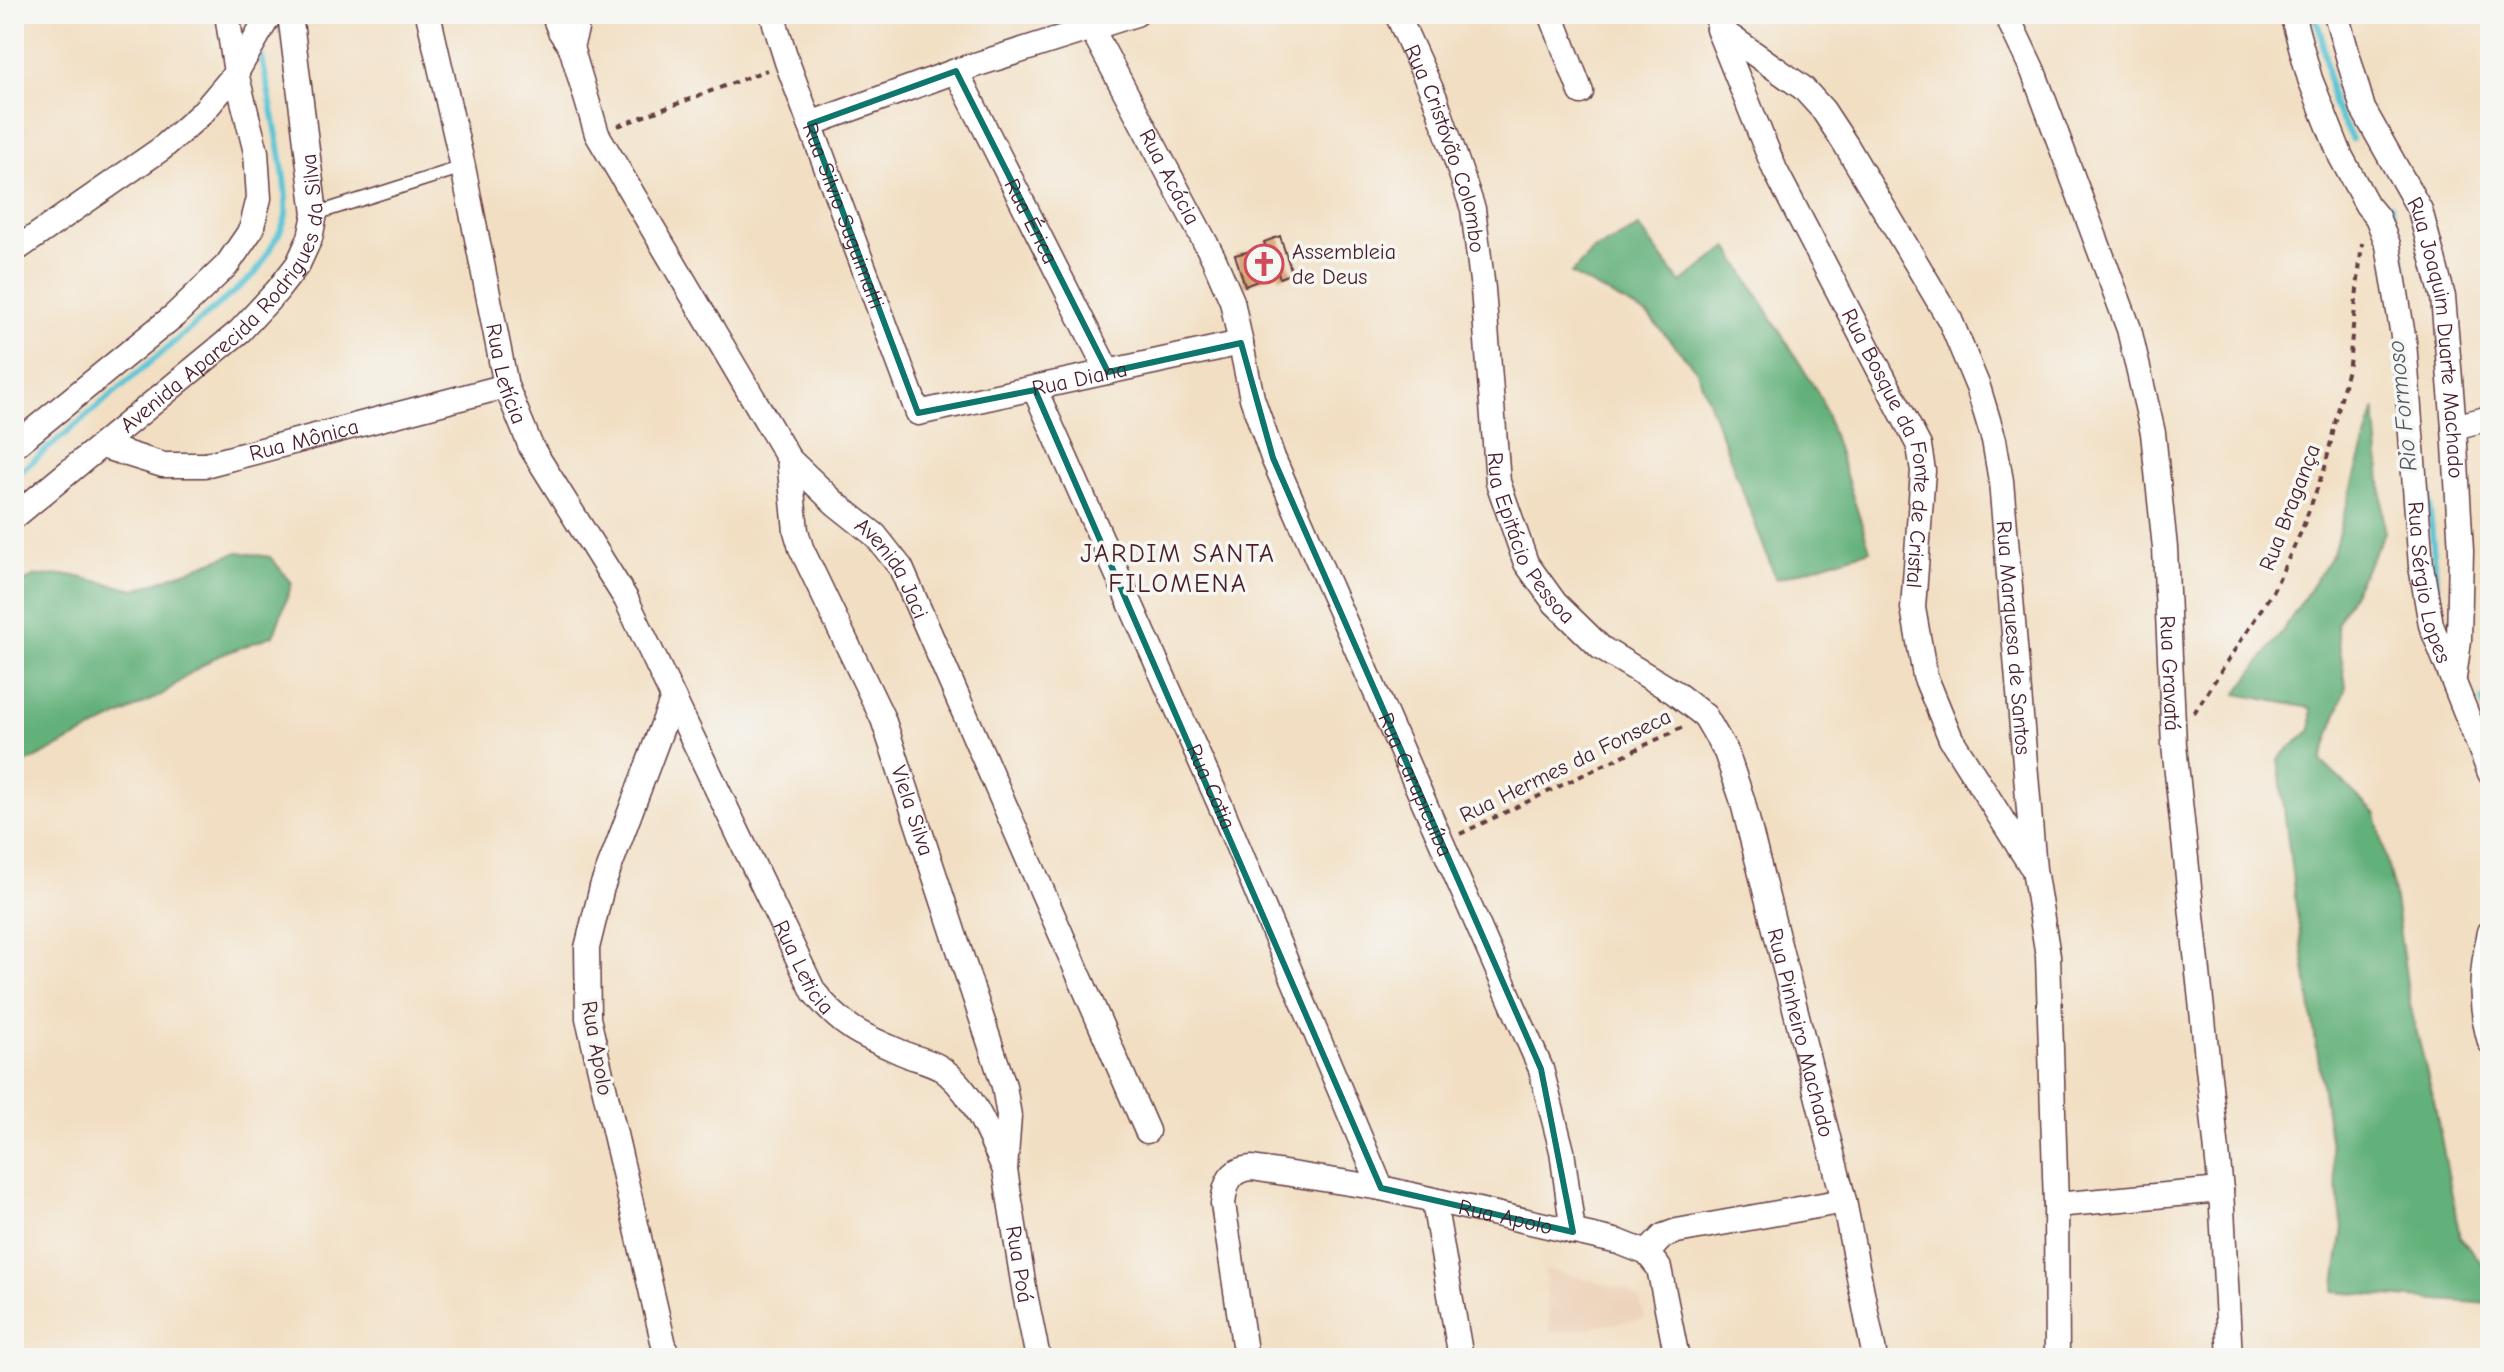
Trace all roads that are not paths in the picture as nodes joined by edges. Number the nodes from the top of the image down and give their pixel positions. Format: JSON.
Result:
{"nodes":[{"id":1,"x":227,"y":14,"type":"edge"},
{"id":2,"x":270,"y":14,"type":"edge"},
{"id":3,"x":290,"y":14,"type":"edge"},
{"id":4,"x":428,"y":14,"type":"edge"},
{"id":5,"x":553,"y":14,"type":"edge"},
{"id":6,"x":576,"y":14,"type":"edge"},
{"id":7,"x":772,"y":14,"type":"edge"},
{"id":8,"x":1136,"y":14,"type":"edge"},
{"id":9,"x":1397,"y":14,"type":"edge"},
{"id":10,"x":1551,"y":14,"type":"edge"},
{"id":11,"x":2006,"y":14,"type":"edge"},
{"id":12,"x":2292,"y":14,"type":"edge"},
{"id":13,"x":2336,"y":14,"type":"edge"},
{"id":14,"x":1088,"y":21,"type":"edge"},
{"id":15,"x":1716,"y":21,"type":"edge"},
{"id":16,"x":571,"y":47,"type":"junction"},
{"id":17,"x":956,"y":71,"type":"junction"},
{"id":18,"x":236,"y":73,"type":"junction"},
{"id":19,"x":1581,"y":92,"type":"dead end"},
{"id":20,"x":810,"y":124,"type":"junction"},
{"id":21,"x":2377,"y":143,"type":"junction"},
{"id":22,"x":2344,"y":156,"type":"junction"},
{"id":23,"x":463,"y":167,"type":"junction"},
{"id":24,"x":315,"y":214,"type":"junction"},
{"id":25,"x":14,"y":251,"type":"edge"},
{"id":26,"x":1483,"y":289,"type":"joint"},
{"id":27,"x":1241,"y":343,"type":"junction"},
{"id":28,"x":1108,"y":372,"type":"junction"},
{"id":29,"x":506,"y":386,"type":"junction"},
{"id":30,"x":1035,"y":390,"type":"junction"},
{"id":31,"x":920,"y":414,"type":"joint"},
{"id":32,"x":2490,"y":418,"type":"edge"},
{"id":33,"x":2454,"y":427,"type":"junction"},
{"id":34,"x":14,"y":446,"type":"edge"},
{"id":35,"x":102,"y":446,"type":"junction"},
{"id":36,"x":789,"y":459,"type":"junction"},
{"id":37,"x":14,"y":517,"type":"edge"},
{"id":38,"x":2454,"y":678,"type":"junction"},
{"id":39,"x":673,"y":698,"type":"junction"},
{"id":40,"x":1705,"y":716,"type":"joint"},
{"id":41,"x":2490,"y":773,"type":"edge"},
{"id":42,"x":2034,"y":869,"type":"junction"},
{"id":43,"x":2490,"y":932,"type":"edge"},
{"id":44,"x":2490,"y":1042,"type":"edge"},
{"id":45,"x":1147,"y":1131,"type":"dead end"},
{"id":46,"x":1005,"y":1170,"type":"junction"},
{"id":47,"x":1381,"y":1188,"type":"junction"},
{"id":48,"x":2221,"y":1190,"type":"junction"},
{"id":49,"x":1844,"y":1201,"type":"junction"},
{"id":50,"x":1434,"y":1202,"type":"junction"},
{"id":51,"x":2056,"y":1205,"type":"junction"},
{"id":52,"x":1573,"y":1232,"type":"junction"},
{"id":53,"x":1647,"y":1253,"type":"junction"},
{"id":54,"x":667,"y":1358,"type":"edge"},
{"id":55,"x":1038,"y":1358,"type":"edge"},
{"id":56,"x":1246,"y":1358,"type":"edge"},
{"id":57,"x":1461,"y":1358,"type":"edge"},
{"id":58,"x":1677,"y":1358,"type":"edge"},
{"id":59,"x":1875,"y":1358,"type":"edge"},
{"id":60,"x":2057,"y":1358,"type":"edge"},
{"id":61,"x":2230,"y":1358,"type":"edge"}],
"edges":[{"from":1,"to":18,"type":"street","name":"Avenida Aparecida Rodrigues da Silva"},
{"from":2,"to":18,"type":"street"},
{"from":3,"to":24,"type":"street","name":"Avenida Aparecida Rodrigues da Silva"},
{"from":4,"to":23,"type":"street","name":"Rua Letícia"},
{"from":5,"to":16,"type":"street","name":"Avenida Jaci"},
{"from":6,"to":16,"type":"street","name":"Avenida Jaci"},
{"from":7,"to":20,"type":"street","name":"Rua Silvio Suguimatti"},
{"from":8,"to":14,"type":"street"},
{"from":9,"to":26,"type":"street","name":"Rua Cristóvão Colombo"},
{"from":10,"to":19,"type":"street"},
{"from":11,"to":48,"type":"street","name":"Rua Gravatá"},
{"from":12,"to":22,"type":"street","name":"Rua Sérgio Lopes"},
{"from":13,"to":21,"type":"street","name":"Rua Joaquim Duarte Machado"},
{"from":14,"to":17,"type":"street"},
{"from":14,"to":27,"type":"street","name":"Rua Acácia"},
{"from":15,"to":42,"type":"street","name":"Rua Bosque da Fonte de Cristal"},
{"from":15,"to":42,"type":"street","name":"Rua Marquesa de Santos"},
{"from":16,"to":36,"type":"street","name":"Avenida Jaci"},
{"from":17,"to":20,"type":"street"},
{"from":17,"to":28,"type":"street","name":"Rua Érica"},
{"from":18,"to":25,"type":"street"},
{"from":18,"to":34,"type":"street","name":"Avenida Aparecida Rodrigues da Silva"},
{"from":20,"to":31,"type":"street","name":"Rua Silvio Suguimatti"},
{"from":21,"to":22,"type":"street"},
{"from":21,"to":33,"type":"street","name":"Rua Joaquim Duarte Machado"},
{"from":22,"to":38,"type":"street","name":"Rua Sérgio Lopes"},
{"from":23,"to":24,"type":"lane"},
{"from":23,"to":29,"type":"street","name":"Rua Letícia"},
{"from":24,"to":35,"type":"street","name":"Avenida Aparecida Rodrigues da Silva"},
{"from":26,"to":40,"type":"street","name":"Rua Epitácio Pessoa"},
{"from":27,"to":28,"type":"street","name":"Rua Diana"},
{"from":27,"to":52,"type":"street","name":"Rua Carapicuíba"},
{"from":28,"to":30,"type":"street","name":"Rua Diana"},
{"from":29,"to":35,"type":"street","name":"Rua Mônica"},
{"from":29,"to":39,"type":"street","name":"Rua Letícia"},
{"from":30,"to":31,"type":"street","name":"Rua Diana"},
{"from":30,"to":47,"type":"street","name":"Rua Cotia"},
{"from":32,"to":33,"type":"street"},
{"from":33,"to":38,"type":"street","name":"Rua Joaquim Duarte Machado"},
{"from":35,"to":37,"type":"street","name":"Avenida Aparecida Rodrigues da Silva"},
{"from":36,"to":45,"type":"street","name":"Avenida Jaci"},
{"from":36,"to":46,"type":"street","name":"Viela Silva"},
{"from":38,"to":41,"type":"street","name":"Rua Sérgio Lopes"},
{"from":39,"to":46,"type":"street","name":"Rua Leticia"},
{"from":39,"to":54,"type":"street","name":"Rua Apolo"},
{"from":40,"to":49,"type":"street","name":"Rua Pinheiro Machado"},
{"from":42,"to":51,"type":"street","name":"Rua Marquesa de Santos"},
{"from":43,"to":44,"type":"street"},
{"from":46,"to":55,"type":"street","name":"Rua Poá"},
{"from":47,"to":50,"type":"street","name":"Rua Apolo"},
{"from":47,"to":56,"type":"street","name":"Rua Apolo"},
{"from":48,"to":51,"type":"street"},
{"from":48,"to":61,"type":"street","name":"Rua Gravatá"},
{"from":49,"to":53,"type":"street"},
{"from":49,"to":59,"type":"street","name":"Rua Pinheiro Machado"},
{"from":50,"to":52,"type":"street","name":"Rua Apolo"},
{"from":50,"to":57,"type":"street"},
{"from":51,"to":60,"type":"street","name":"Rua Marquesa de Santos"},
{"from":52,"to":53,"type":"street","name":"Rua Apolo"},
{"from":53,"to":58,"type":"street"}]}
